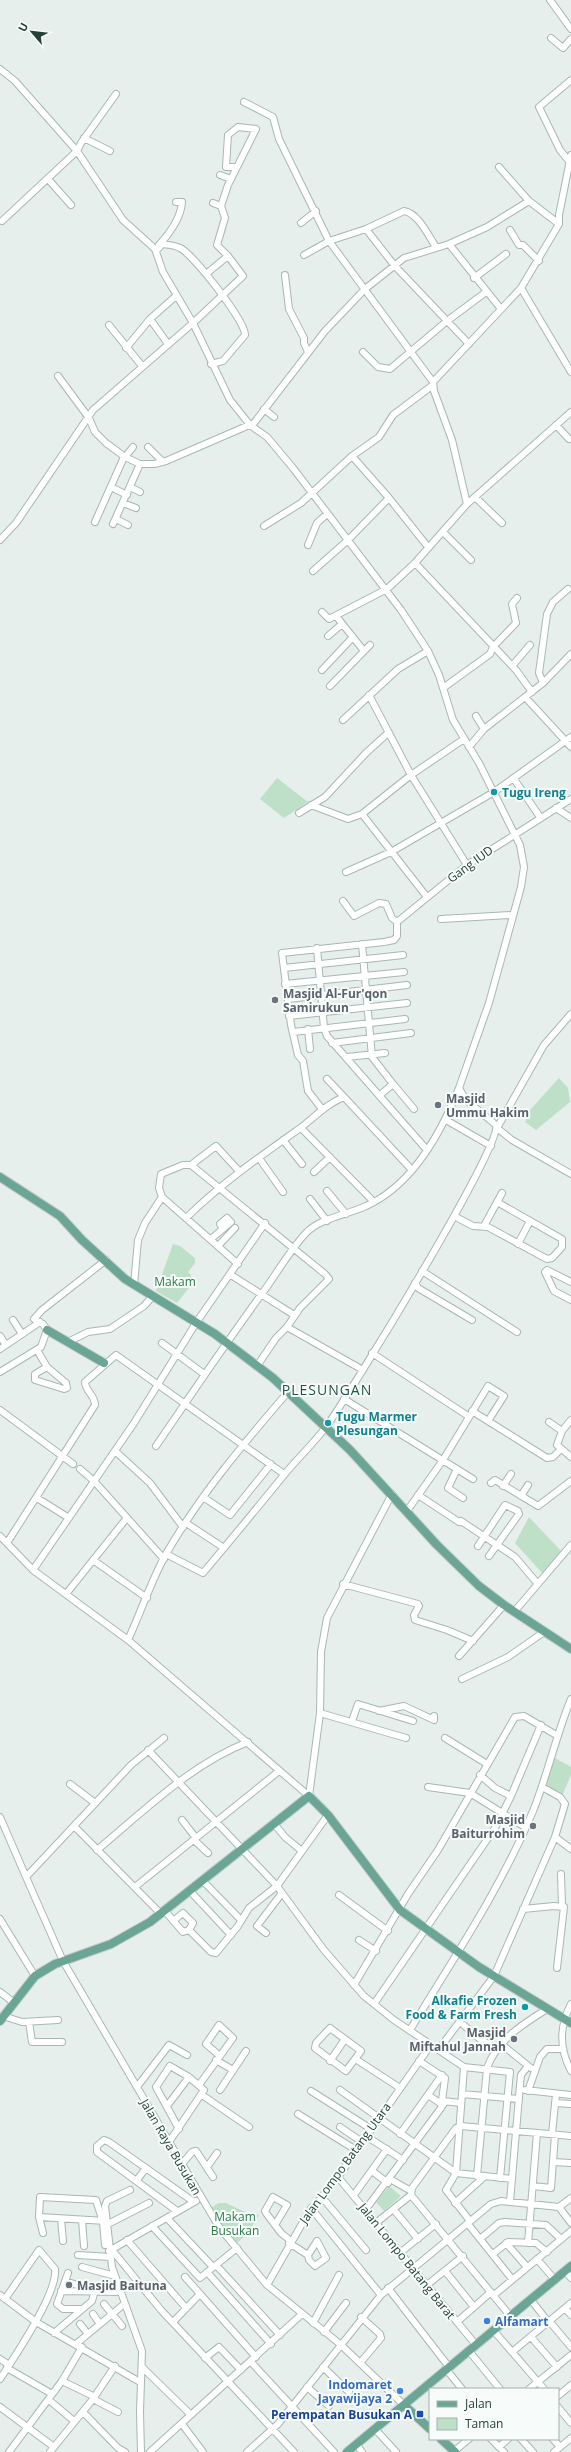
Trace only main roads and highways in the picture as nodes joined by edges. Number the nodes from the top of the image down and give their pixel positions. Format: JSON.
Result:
{"nodes":[{"id":1,"x":0,"y":1177,"type":"edge"},
{"id":2,"x":47,"y":1330,"type":"road end"},
{"id":3,"x":104,"y":1363,"type":"road end"},
{"id":4,"x":571,"y":1649,"type":"edge"},
{"id":5,"x":2,"y":2018,"type":"edge"},
{"id":6,"x":571,"y":2023,"type":"edge"},
{"id":7,"x":568,"y":2269,"type":"edge"},
{"id":8,"x":405,"y":2406,"type":"junction"},
{"id":9,"x":429,"y":2428,"type":"edge"},
{"id":10,"x":442,"y":2440,"type":"edge"},
{"id":11,"x":347,"y":2452,"type":"edge"},
{"id":12,"x":454,"y":2452,"type":"edge"}],
"edges":[{"from":1,"to":4,"type":"main road"},
{"from":2,"to":3,"type":"main road"},
{"from":5,"to":6,"type":"main road"},
{"from":7,"to":8,"type":"main road"},
{"from":8,"to":9,"type":"main road"},
{"from":8,"to":11,"type":"main road"},
{"from":10,"to":12,"type":"main road"}]}
